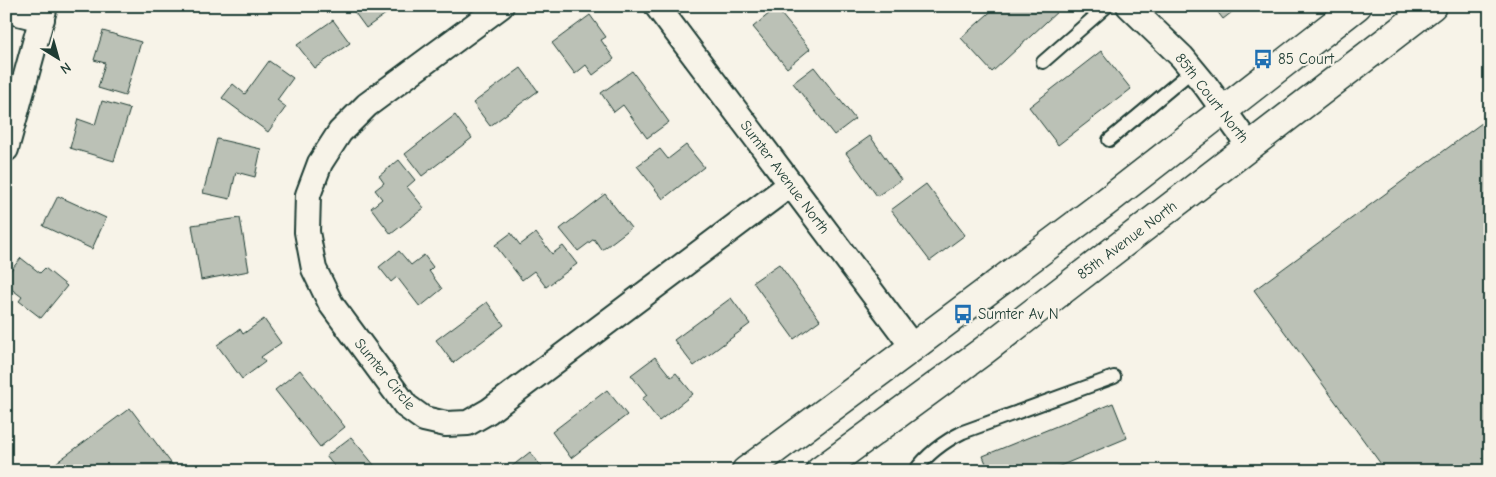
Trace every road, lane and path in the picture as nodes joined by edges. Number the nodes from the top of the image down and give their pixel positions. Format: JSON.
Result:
{"nodes":[{"id":1,"x":501,"y":6,"type":"edge"},
{"id":2,"x":657,"y":6,"type":"edge"},
{"id":3,"x":1107,"y":6,"type":"edge"},
{"id":4,"x":1357,"y":6,"type":"edge"},
{"id":5,"x":1432,"y":6,"type":"edge"},
{"id":6,"x":1132,"y":7,"type":"edge"},
{"id":7,"x":6,"y":10,"type":"edge"},
{"id":8,"x":43,"y":13,"type":"edge"},
{"id":9,"x":1043,"y":62,"type":"dead end"},
{"id":10,"x":1193,"y":70,"type":"junction"},
{"id":11,"x":1223,"y":110,"type":"junction"},
{"id":12,"x":1109,"y":140,"type":"dead end"},
{"id":13,"x":1250,"y":147,"type":"junction"},
{"id":14,"x":6,"y":149,"type":"edge"},
{"id":15,"x":791,"y":184,"type":"junction"},
{"id":16,"x":914,"y":347,"type":"junction"},
{"id":17,"x":1114,"y":377,"type":"dead end"},
{"id":18,"x":746,"y":471,"type":"edge"},
{"id":19,"x":820,"y":471,"type":"edge"},
{"id":20,"x":915,"y":471,"type":"edge"}],
"edges":[{"from":1,"to":15,"type":"street","name":"Sumter Circle"},
{"from":2,"to":15,"type":"street","name":"Sumter Avenue North"},
{"from":3,"to":9,"type":"lane"},
{"from":4,"to":11,"type":"main road"},
{"from":5,"to":13,"type":"main road","name":"85th Avenue North"},
{"from":6,"to":10,"type":"street","name":"85th Court North"},
{"from":7,"to":8,"type":"street"},
{"from":8,"to":14,"type":"street"},
{"from":10,"to":11,"type":"street","name":"85th Court North"},
{"from":10,"to":12,"type":"lane"},
{"from":11,"to":13,"type":"street","name":"85th Court North"},
{"from":11,"to":16,"type":"main road"},
{"from":13,"to":19,"type":"main road","name":"85th Avenue North"},
{"from":15,"to":16,"type":"street","name":"Sumter Avenue North"},
{"from":16,"to":18,"type":"main road"},
{"from":17,"to":20,"type":"lane"}]}
